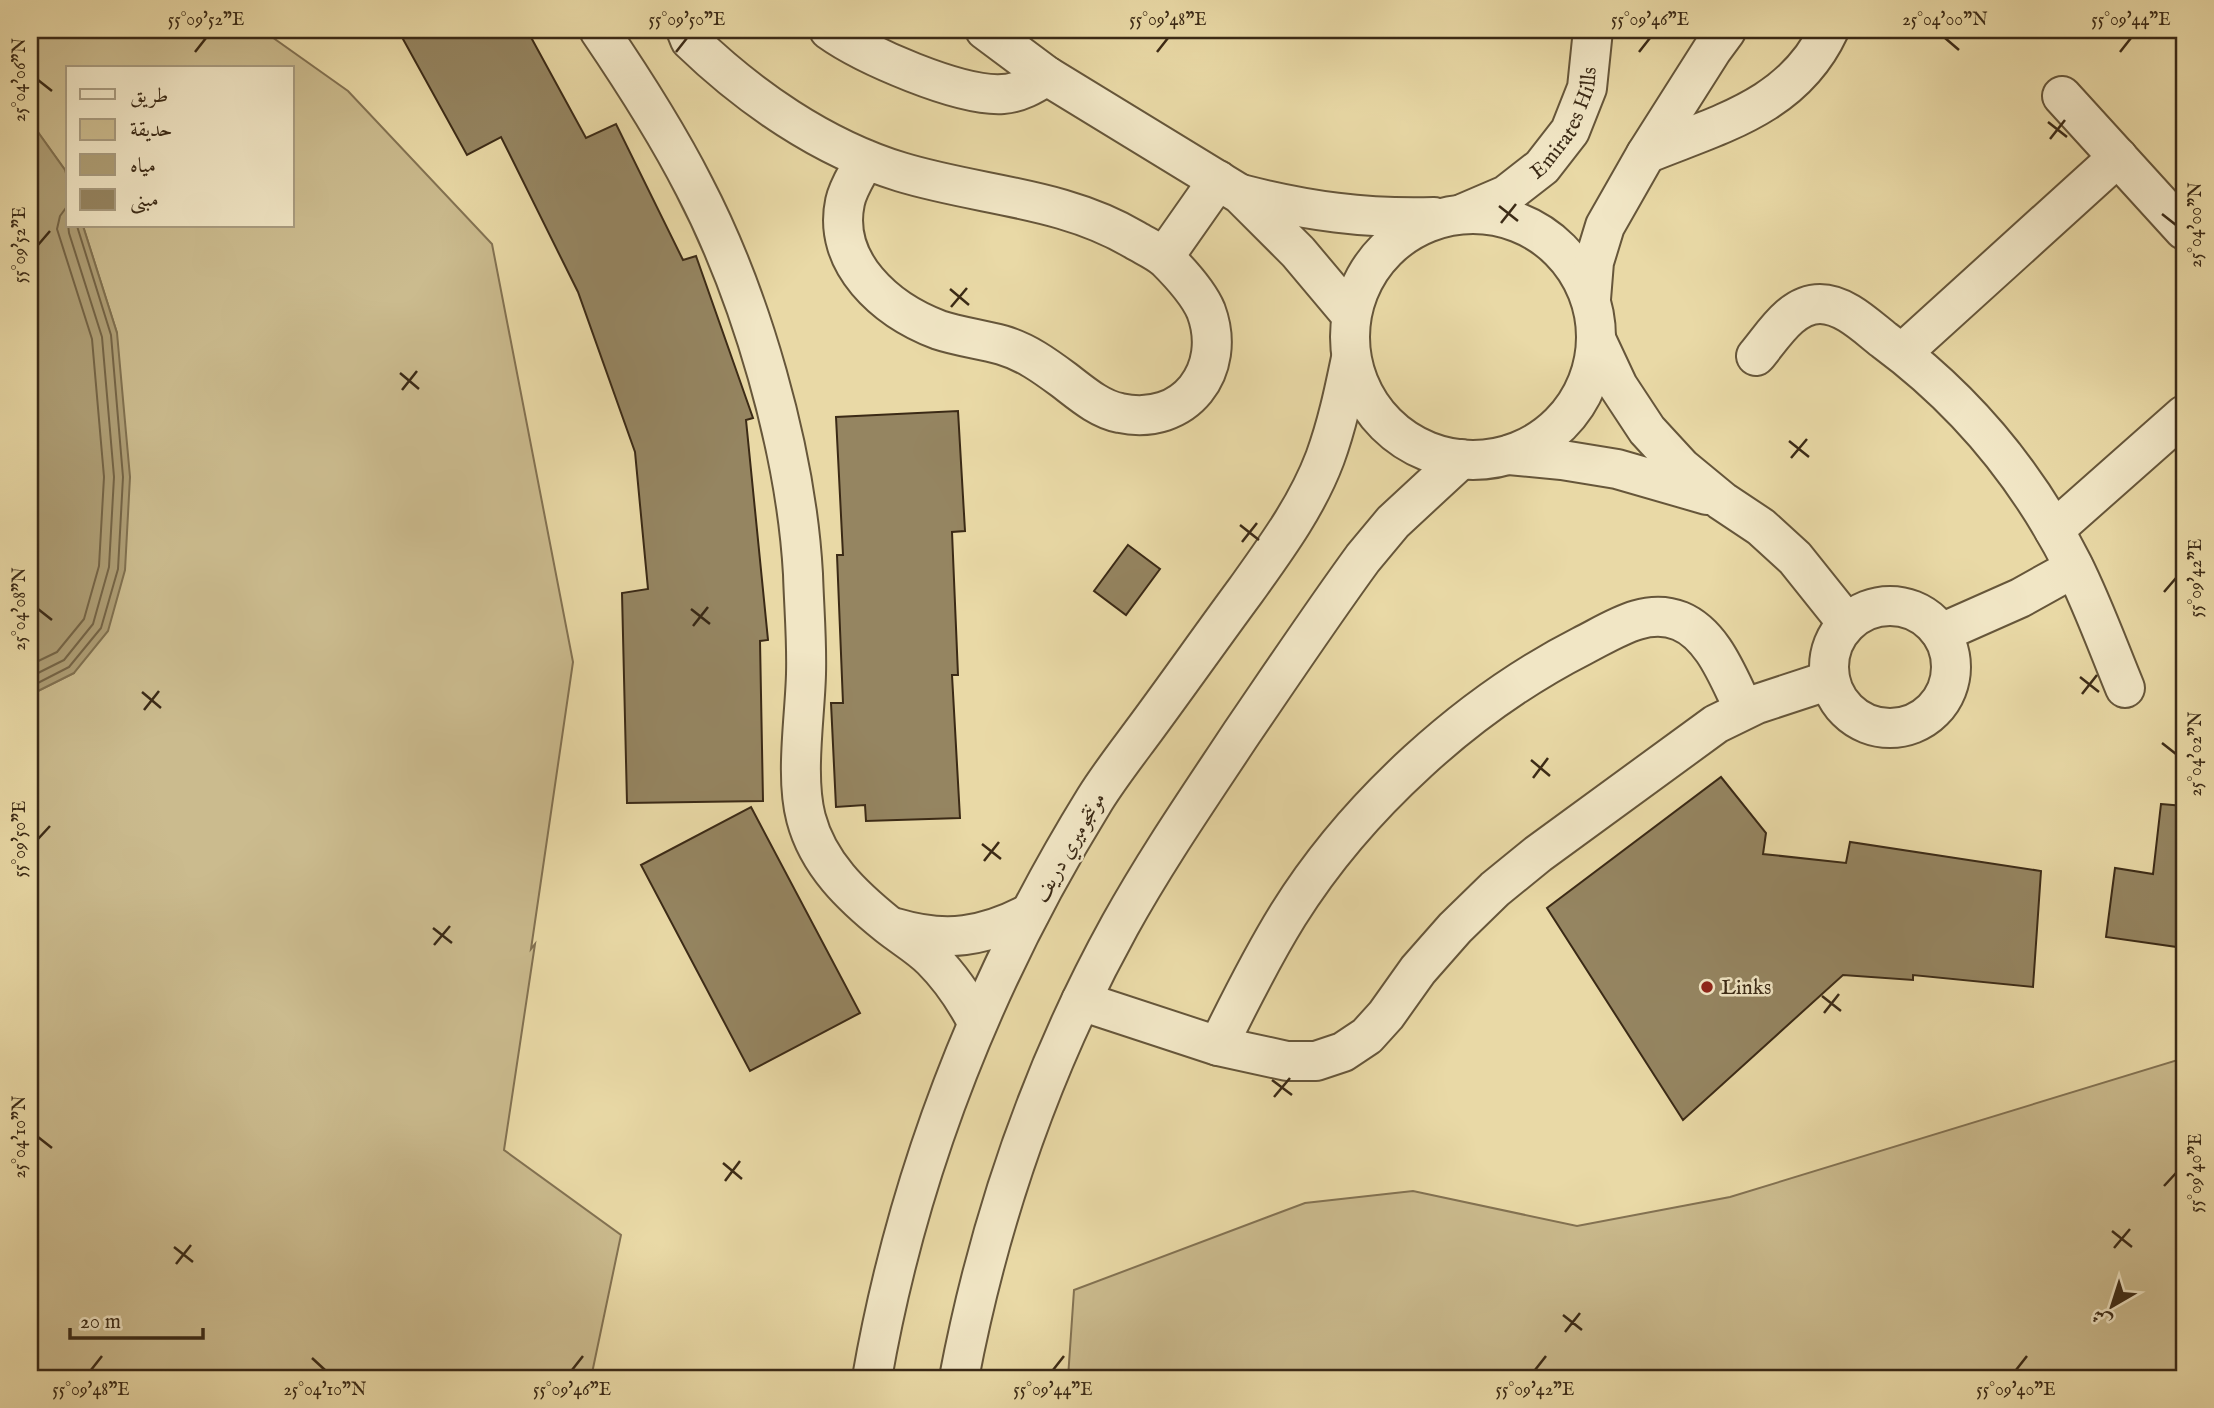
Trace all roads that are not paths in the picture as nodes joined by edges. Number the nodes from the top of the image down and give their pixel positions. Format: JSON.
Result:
{"nodes":[{"id":1,"x":599,"y":30,"type":"edge"},
{"id":2,"x":686,"y":30,"type":"edge"},
{"id":3,"x":829,"y":30,"type":"edge"},
{"id":4,"x":985,"y":30,"type":"edge"},
{"id":5,"x":1593,"y":30,"type":"edge"},
{"id":6,"x":1829,"y":30,"type":"edge"},
{"id":7,"x":1726,"y":32,"type":"dead end"},
{"id":8,"x":1047,"y":76,"type":"junction"},
{"id":9,"x":2062,"y":96,"type":"dead end"},
{"id":10,"x":1646,"y":154,"type":"junction"},
{"id":11,"x":2118,"y":157,"type":"junction"},
{"id":12,"x":865,"y":159,"type":"junction"},
{"id":13,"x":1229,"y":187,"type":"junction"},
{"id":14,"x":1452,"y":215,"type":"junction"},
{"id":15,"x":2184,"y":230,"type":"edge"},
{"id":16,"x":1164,"y":257,"type":"junction"},
{"id":17,"x":1591,"y":299,"type":"junction"},
{"id":18,"x":1351,"y":315,"type":"junction"},
{"id":19,"x":1596,"y":339,"type":"junction"},
{"id":20,"x":1902,"y":353,"type":"junction"},
{"id":21,"x":1756,"y":356,"type":"dead end"},
{"id":22,"x":1351,"y":358,"type":"junction"},
{"id":23,"x":2184,"y":415,"type":"edge"},
{"id":24,"x":1507,"y":455,"type":"junction"},
{"id":25,"x":1461,"y":459,"type":"junction"},
{"id":26,"x":1723,"y":501,"type":"junction"},
{"id":27,"x":2054,"y":530,"type":"junction"},
{"id":28,"x":2074,"y":568,"type":"junction"},
{"id":29,"x":1847,"y":623,"type":"junction"},
{"id":30,"x":1941,"y":633,"type":"junction"},
{"id":31,"x":1830,"y":680,"type":"junction"},
{"id":32,"x":2125,"y":688,"type":"dead end"},
{"id":33,"x":1744,"y":709,"type":"junction"},
{"id":34,"x":1030,"y":913,"type":"junction"},
{"id":35,"x":890,"y":927,"type":"junction"},
{"id":36,"x":1081,"y":1001,"type":"junction"},
{"id":37,"x":977,"y":1022,"type":"junction"},
{"id":38,"x":1218,"y":1046,"type":"junction"},
{"id":39,"x":872,"y":1378,"type":"edge"},
{"id":40,"x":959,"y":1378,"type":"edge"}],
"edges":[{"from":1,"to":35,"type":"street"},
{"from":2,"to":12,"type":"street"},
{"from":3,"to":8,"type":"street"},
{"from":4,"to":8,"type":"street"},
{"from":5,"to":14,"type":"street","name":"Emirates Hills"},
{"from":6,"to":10,"type":"street"},
{"from":7,"to":10,"type":"street"},
{"from":8,"to":13,"type":"street"},
{"from":9,"to":11,"type":"street"},
{"from":10,"to":17,"type":"street"},
{"from":11,"to":15,"type":"street"},
{"from":11,"to":20,"type":"street"},
{"from":12,"to":16,"type":"street"},
{"from":12,"to":16,"type":"street"},
{"from":13,"to":14,"type":"street"},
{"from":13,"to":16,"type":"street"},
{"from":13,"to":18,"type":"street"},
{"from":14,"to":17,"type":"street"},
{"from":14,"to":18,"type":"street"},
{"from":17,"to":19,"type":"street"},
{"from":18,"to":22,"type":"street"},
{"from":19,"to":24,"type":"street"},
{"from":19,"to":26,"type":"street"},
{"from":20,"to":21,"type":"street"},
{"from":20,"to":27,"type":"street"},
{"from":22,"to":25,"type":"street"},
{"from":22,"to":34,"type":"street","name":"مونتجوميري دريف"},
{"from":23,"to":27,"type":"street"},
{"from":24,"to":25,"type":"street"},
{"from":24,"to":26,"type":"street"},
{"from":25,"to":36,"type":"street"},
{"from":26,"to":29,"type":"street"},
{"from":27,"to":28,"type":"street"},
{"from":28,"to":30,"type":"street"},
{"from":28,"to":32,"type":"street"},
{"from":29,"to":30,"type":"street"},
{"from":29,"to":31,"type":"street"},
{"from":30,"to":31,"type":"street"},
{"from":31,"to":33,"type":"street"},
{"from":33,"to":38,"type":"street"},
{"from":33,"to":38,"type":"street"},
{"from":34,"to":35,"type":"street"},
{"from":34,"to":37,"type":"street","name":"مونتجوميري دريف"},
{"from":35,"to":37,"type":"street"},
{"from":36,"to":38,"type":"street"},
{"from":36,"to":40,"type":"street"},
{"from":37,"to":39,"type":"street","name":"مونتجوميري دريف"}]}
